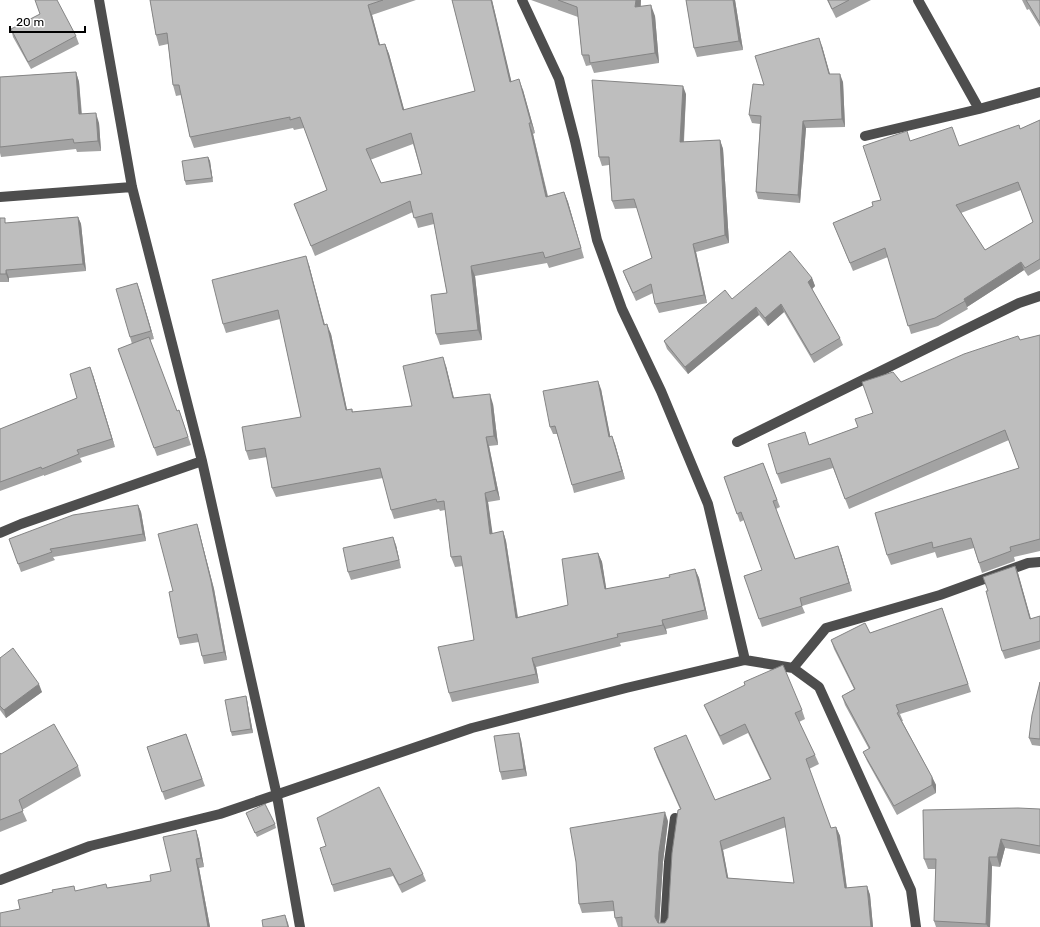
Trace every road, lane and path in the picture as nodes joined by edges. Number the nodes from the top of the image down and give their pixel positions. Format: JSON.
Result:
{"nodes":[{"id":1,"x":99,"y":0,"type":"edge"},
{"id":2,"x":522,"y":0,"type":"edge"},
{"id":3,"x":918,"y":0,"type":"edge"},
{"id":4,"x":1040,"y":92,"type":"edge"},
{"id":5,"x":980,"y":109,"type":"junction"},
{"id":6,"x":865,"y":136,"type":"dead end"},
{"id":7,"x":132,"y":187,"type":"junction"},
{"id":8,"x":0,"y":198,"type":"edge"},
{"id":9,"x":1040,"y":296,"type":"edge"},
{"id":10,"x":737,"y":442,"type":"dead end"},
{"id":11,"x":202,"y":461,"type":"junction"},
{"id":12,"x":0,"y":533,"type":"edge"},
{"id":13,"x":1040,"y":562,"type":"edge"},
{"id":14,"x":745,"y":660,"type":"junction"},
{"id":15,"x":793,"y":668,"type":"junction"},
{"id":16,"x":277,"y":796,"type":"junction"},
{"id":17,"x":675,"y":818,"type":"edge"},
{"id":18,"x":0,"y":880,"type":"edge"},
{"id":19,"x":300,"y":927,"type":"edge"},
{"id":20,"x":666,"y":927,"type":"edge"},
{"id":21,"x":916,"y":927,"type":"edge"}],
"edges":[{"from":1,"to":7,"type":"street"},
{"from":2,"to":14,"type":"street"},
{"from":3,"to":5,"type":"street"},
{"from":4,"to":5,"type":"street"},
{"from":5,"to":6,"type":"street"},
{"from":7,"to":8,"type":"street"},
{"from":7,"to":11,"type":"street"},
{"from":9,"to":10,"type":"street"},
{"from":11,"to":12,"type":"street"},
{"from":11,"to":16,"type":"street"},
{"from":13,"to":15,"type":"street"},
{"from":14,"to":15,"type":"street"},
{"from":14,"to":16,"type":"street"},
{"from":15,"to":21,"type":"street"},
{"from":16,"to":18,"type":"street"},
{"from":16,"to":19,"type":"street"},
{"from":17,"to":20,"type":"street"}]}
